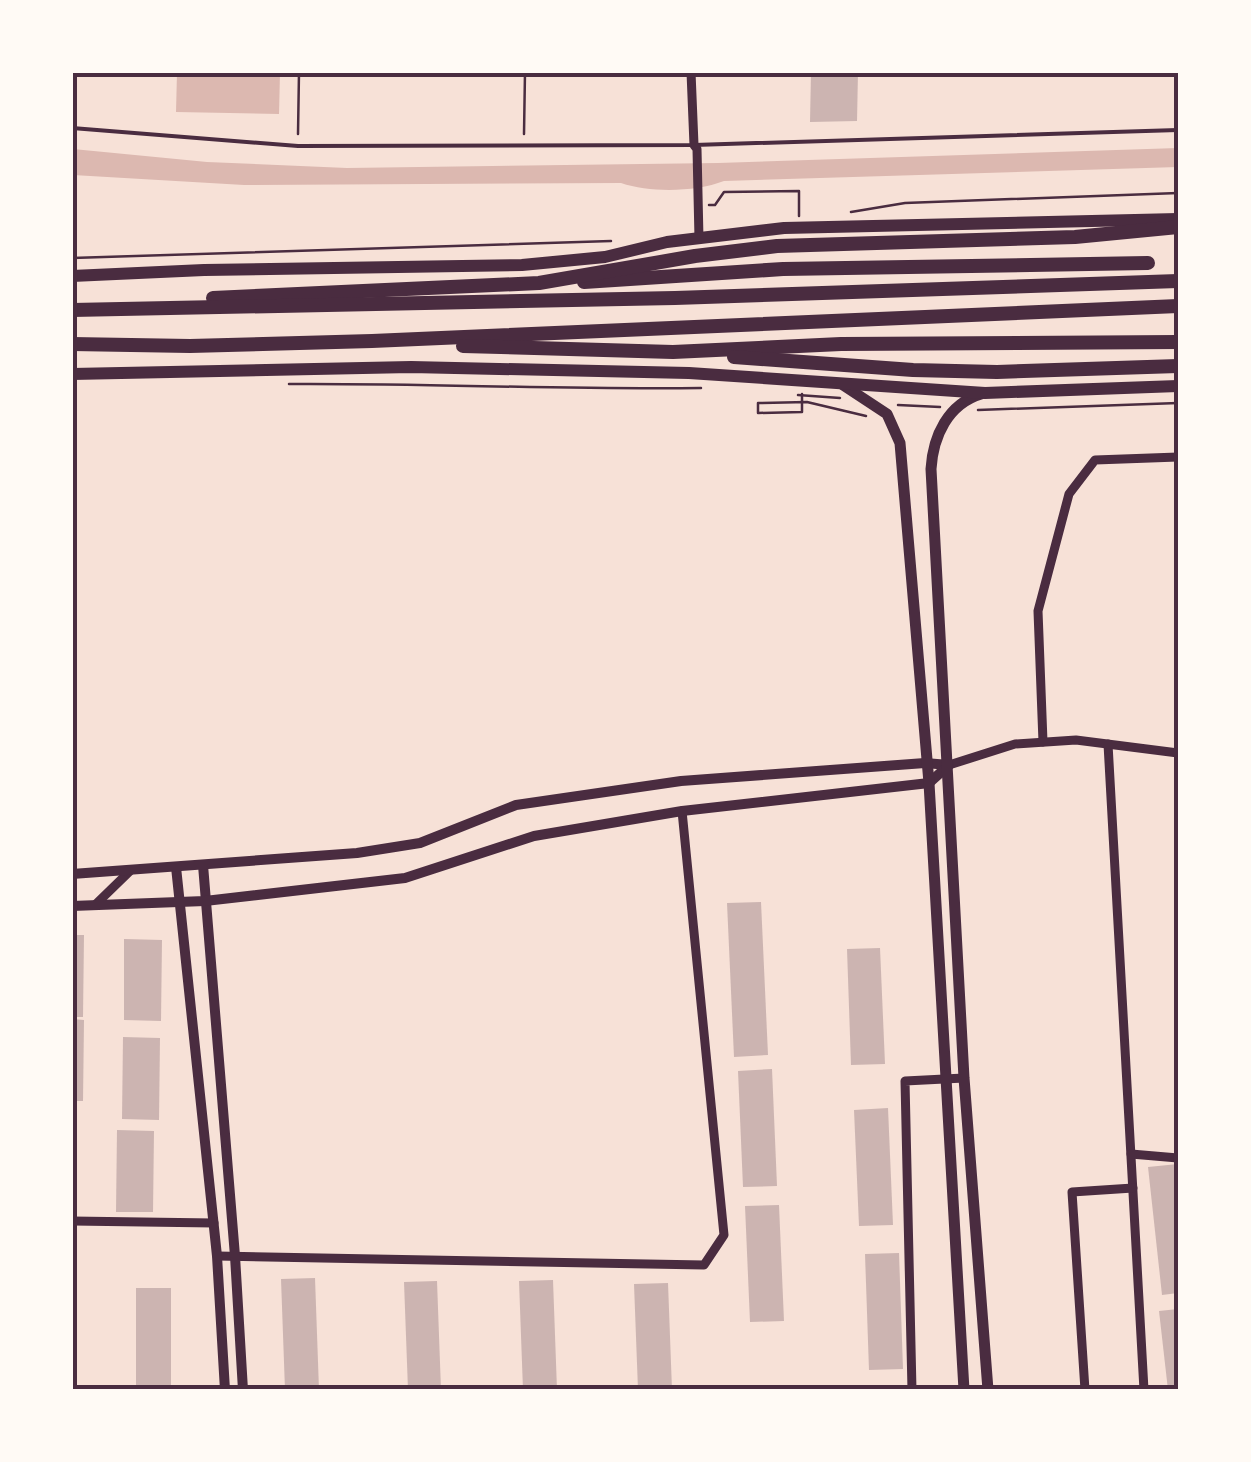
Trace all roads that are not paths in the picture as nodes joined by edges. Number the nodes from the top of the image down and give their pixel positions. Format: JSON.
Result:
{"nodes":[{"id":1,"x":691,"y":72,"type":"edge"},
{"id":2,"x":72,"y":128,"type":"edge"},
{"id":3,"x":1178,"y":130,"type":"edge"},
{"id":4,"x":696,"y":147,"type":"junction"},
{"id":5,"x":1178,"y":219,"type":"edge"},
{"id":6,"x":1178,"y":227,"type":"edge"},
{"id":7,"x":699,"y":239,"type":"junction"},
{"id":8,"x":1148,"y":263,"type":"dead end"},
{"id":9,"x":72,"y":276,"type":"edge"},
{"id":10,"x":1178,"y":281,"type":"edge"},
{"id":11,"x":539,"y":283,"type":"junction"},
{"id":12,"x":1178,"y":306,"type":"edge"},
{"id":13,"x":147,"y":307,"type":"junction"},
{"id":14,"x":72,"y":308,"type":"edge"},
{"id":15,"x":372,"y":341,"type":"junction"},
{"id":16,"x":1178,"y":342,"type":"edge"},
{"id":17,"x":72,"y":344,"type":"edge"},
{"id":18,"x":190,"y":346,"type":"junction"},
{"id":19,"x":674,"y":352,"type":"junction"},
{"id":20,"x":72,"y":353,"type":"edge"},
{"id":21,"x":1178,"y":366,"type":"edge"},
{"id":22,"x":72,"y":374,"type":"edge"},
{"id":23,"x":1178,"y":386,"type":"edge"},
{"id":24,"x":844,"y":392,"type":"junction"},
{"id":25,"x":986,"y":392,"type":"junction"},
{"id":26,"x":1178,"y":458,"type":"edge"},
{"id":27,"x":1042,"y":742,"type":"junction"},
{"id":28,"x":1108,"y":744,"type":"junction"},
{"id":29,"x":1178,"y":754,"type":"edge"},
{"id":30,"x":926,"y":763,"type":"junction"},
{"id":31,"x":948,"y":764,"type":"junction"},
{"id":32,"x":930,"y":782,"type":"junction"},
{"id":33,"x":682,"y":811,"type":"junction"},
{"id":34,"x":203,"y":865,"type":"junction"},
{"id":35,"x":176,"y":867,"type":"junction"},
{"id":36,"x":131,"y":870,"type":"junction"},
{"id":37,"x":72,"y":874,"type":"edge"},
{"id":38,"x":205,"y":901,"type":"junction"},
{"id":39,"x":179,"y":903,"type":"junction"},
{"id":40,"x":72,"y":906,"type":"edge"},
{"id":41,"x":95,"y":906,"type":"junction"},
{"id":42,"x":964,"y":1078,"type":"junction"},
{"id":43,"x":945,"y":1079,"type":"junction"},
{"id":44,"x":1131,"y":1154,"type":"junction"},
{"id":45,"x":1178,"y":1158,"type":"edge"},
{"id":46,"x":1133,"y":1188,"type":"junction"},
{"id":47,"x":72,"y":1221,"type":"edge"},
{"id":48,"x":214,"y":1223,"type":"junction"},
{"id":49,"x":217,"y":1256,"type":"junction"},
{"id":50,"x":236,"y":1256,"type":"junction"},
{"id":51,"x":225,"y":1390,"type":"edge"},
{"id":52,"x":243,"y":1390,"type":"edge"},
{"id":53,"x":912,"y":1390,"type":"edge"},
{"id":54,"x":964,"y":1390,"type":"edge"},
{"id":55,"x":988,"y":1390,"type":"edge"},
{"id":56,"x":1085,"y":1390,"type":"edge"},
{"id":57,"x":1144,"y":1390,"type":"edge"}],
"edges":[{"from":1,"to":4,"type":"street"},
{"from":2,"to":4,"type":"lane"},
{"from":3,"to":4,"type":"lane"},
{"from":4,"to":7,"type":"street"},
{"from":5,"to":7,"type":"main road"},
{"from":6,"to":11,"type":"highway"},
{"from":7,"to":9,"type":"main road"},
{"from":8,"to":11,"type":"highway"},
{"from":10,"to":13,"type":"highway"},
{"from":11,"to":13,"type":"highway"},
{"from":12,"to":15,"type":"highway"},
{"from":13,"to":14,"type":"highway"},
{"from":15,"to":18,"type":"highway"},
{"from":15,"to":19,"type":"highway"},
{"from":16,"to":19,"type":"highway"},
{"from":17,"to":18,"type":"highway"},
{"from":18,"to":20,"type":"highway"},
{"from":19,"to":21,"type":"highway"},
{"from":22,"to":24,"type":"main road"},
{"from":23,"to":25,"type":"main road"},
{"from":24,"to":25,"type":"main road"},
{"from":24,"to":30,"type":"main road"},
{"from":25,"to":31,"type":"main road"},
{"from":26,"to":27,"type":"street"},
{"from":27,"to":28,"type":"street"},
{"from":27,"to":31,"type":"street"},
{"from":28,"to":29,"type":"street"},
{"from":28,"to":44,"type":"street"},
{"from":30,"to":31,"type":"street"},
{"from":30,"to":32,"type":"main road"},
{"from":30,"to":34,"type":"street"},
{"from":31,"to":32,"type":"street"},
{"from":31,"to":42,"type":"main road"},
{"from":32,"to":33,"type":"street"},
{"from":32,"to":43,"type":"main road"},
{"from":33,"to":38,"type":"street"},
{"from":33,"to":50,"type":"street"},
{"from":34,"to":35,"type":"street"},
{"from":34,"to":38,"type":"street"},
{"from":35,"to":36,"type":"street"},
{"from":35,"to":39,"type":"street"},
{"from":36,"to":37,"type":"street"},
{"from":36,"to":41,"type":"street"},
{"from":38,"to":39,"type":"street"},
{"from":38,"to":50,"type":"street"},
{"from":39,"to":41,"type":"street"},
{"from":39,"to":48,"type":"street"},
{"from":40,"to":41,"type":"street"},
{"from":42,"to":43,"type":"street"},
{"from":42,"to":55,"type":"main road"},
{"from":43,"to":53,"type":"street"},
{"from":43,"to":54,"type":"main road"},
{"from":44,"to":45,"type":"street"},
{"from":44,"to":46,"type":"street"},
{"from":46,"to":56,"type":"street"},
{"from":46,"to":57,"type":"street"},
{"from":47,"to":48,"type":"street"},
{"from":48,"to":49,"type":"street"},
{"from":49,"to":50,"type":"street"},
{"from":49,"to":51,"type":"street"},
{"from":50,"to":52,"type":"street"}]}
